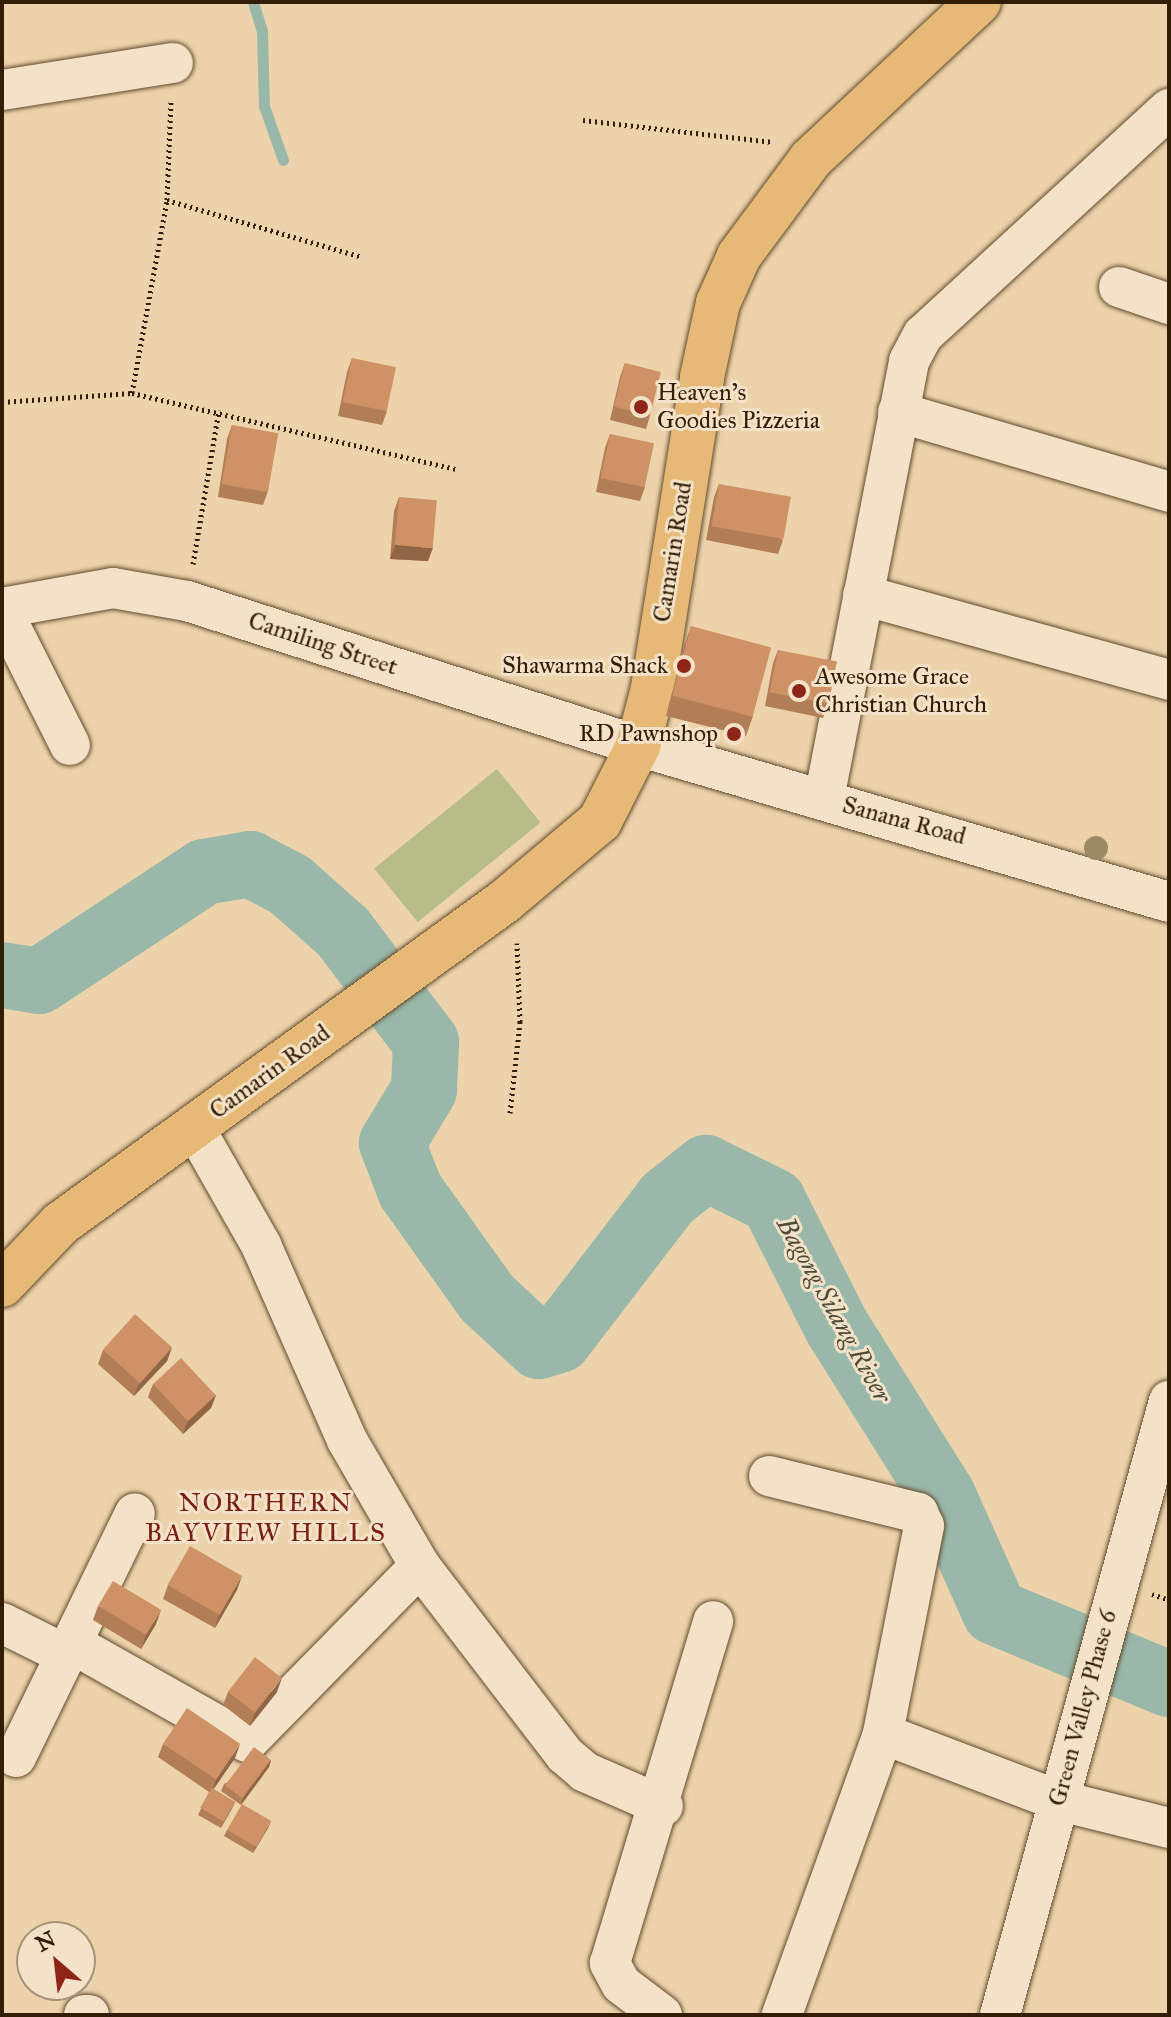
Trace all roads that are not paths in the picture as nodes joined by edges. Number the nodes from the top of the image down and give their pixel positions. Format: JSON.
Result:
{"nodes":[{"id":1,"x":979,"y":2,"type":"edge"},
{"id":2,"x":173,"y":63,"type":"road end"},
{"id":3,"x":2,"y":90,"type":"edge"},
{"id":4,"x":1169,"y":109,"type":"edge"},
{"id":5,"x":1119,"y":287,"type":"dead end"},
{"id":6,"x":1169,"y":304,"type":"edge"},
{"id":7,"x":898,"y":412,"type":"junction"},
{"id":8,"x":1169,"y":492,"type":"edge"},
{"id":9,"x":863,"y":595,"type":"junction"},
{"id":10,"x":2,"y":609,"type":"edge"},
{"id":11,"x":1169,"y":680,"type":"edge"},
{"id":12,"x":70,"y":745,"type":"dead end"},
{"id":13,"x":638,"y":746,"type":"junction"},
{"id":14,"x":824,"y":799,"type":"junction"},
{"id":15,"x":1169,"y":902,"type":"edge"},
{"id":16,"x":194,"y":1127,"type":"junction"},
{"id":17,"x":2,"y":1285,"type":"edge"},
{"id":18,"x":1169,"y":1401,"type":"edge"},
{"id":19,"x":769,"y":1476,"type":"dead end"},
{"id":20,"x":135,"y":1513,"type":"dead end"},
{"id":21,"x":420,"y":1566,"type":"junction"},
{"id":22,"x":713,"y":1621,"type":"dead end"},
{"id":23,"x":2,"y":1623,"type":"edge"},
{"id":24,"x":69,"y":1649,"type":"junction"},
{"id":25,"x":883,"y":1734,"type":"junction"},
{"id":26,"x":16,"y":1757,"type":"dead end"},
{"id":27,"x":1060,"y":1789,"type":"junction"},
{"id":28,"x":663,"y":1806,"type":"junction"},
{"id":29,"x":1169,"y":1828,"type":"edge"},
{"id":30,"x":662,"y":2015,"type":"edge"},
{"id":31,"x":782,"y":2015,"type":"edge"},
{"id":32,"x":1000,"y":2015,"type":"edge"}],
"edges":[{"from":1,"to":13,"type":"main road","name":"Camarin Road"},
{"from":2,"to":3,"type":"street"},
{"from":4,"to":7,"type":"street"},
{"from":5,"to":6,"type":"street"},
{"from":7,"to":8,"type":"street"},
{"from":7,"to":9,"type":"street"},
{"from":9,"to":11,"type":"street"},
{"from":9,"to":14,"type":"street"},
{"from":10,"to":12,"type":"street"},
{"from":10,"to":13,"type":"street","name":"Camiling Street"},
{"from":13,"to":14,"type":"street","name":"Sanana Road"},
{"from":13,"to":16,"type":"main road","name":"Camarin Road"},
{"from":14,"to":15,"type":"street","name":"Sanana Road"},
{"from":16,"to":17,"type":"main road","name":"Camarin Road"},
{"from":16,"to":21,"type":"street"},
{"from":18,"to":27,"type":"street","name":"Green Valley Phase 6"},
{"from":19,"to":25,"type":"street"},
{"from":20,"to":24,"type":"street"},
{"from":21,"to":24,"type":"street"},
{"from":21,"to":28,"type":"street"},
{"from":22,"to":28,"type":"street"},
{"from":23,"to":24,"type":"street"},
{"from":24,"to":26,"type":"street"},
{"from":25,"to":27,"type":"street"},
{"from":25,"to":31,"type":"street"},
{"from":27,"to":29,"type":"street"},
{"from":27,"to":32,"type":"street","name":"Green Valley Phase 6"},
{"from":28,"to":30,"type":"street"}]}
